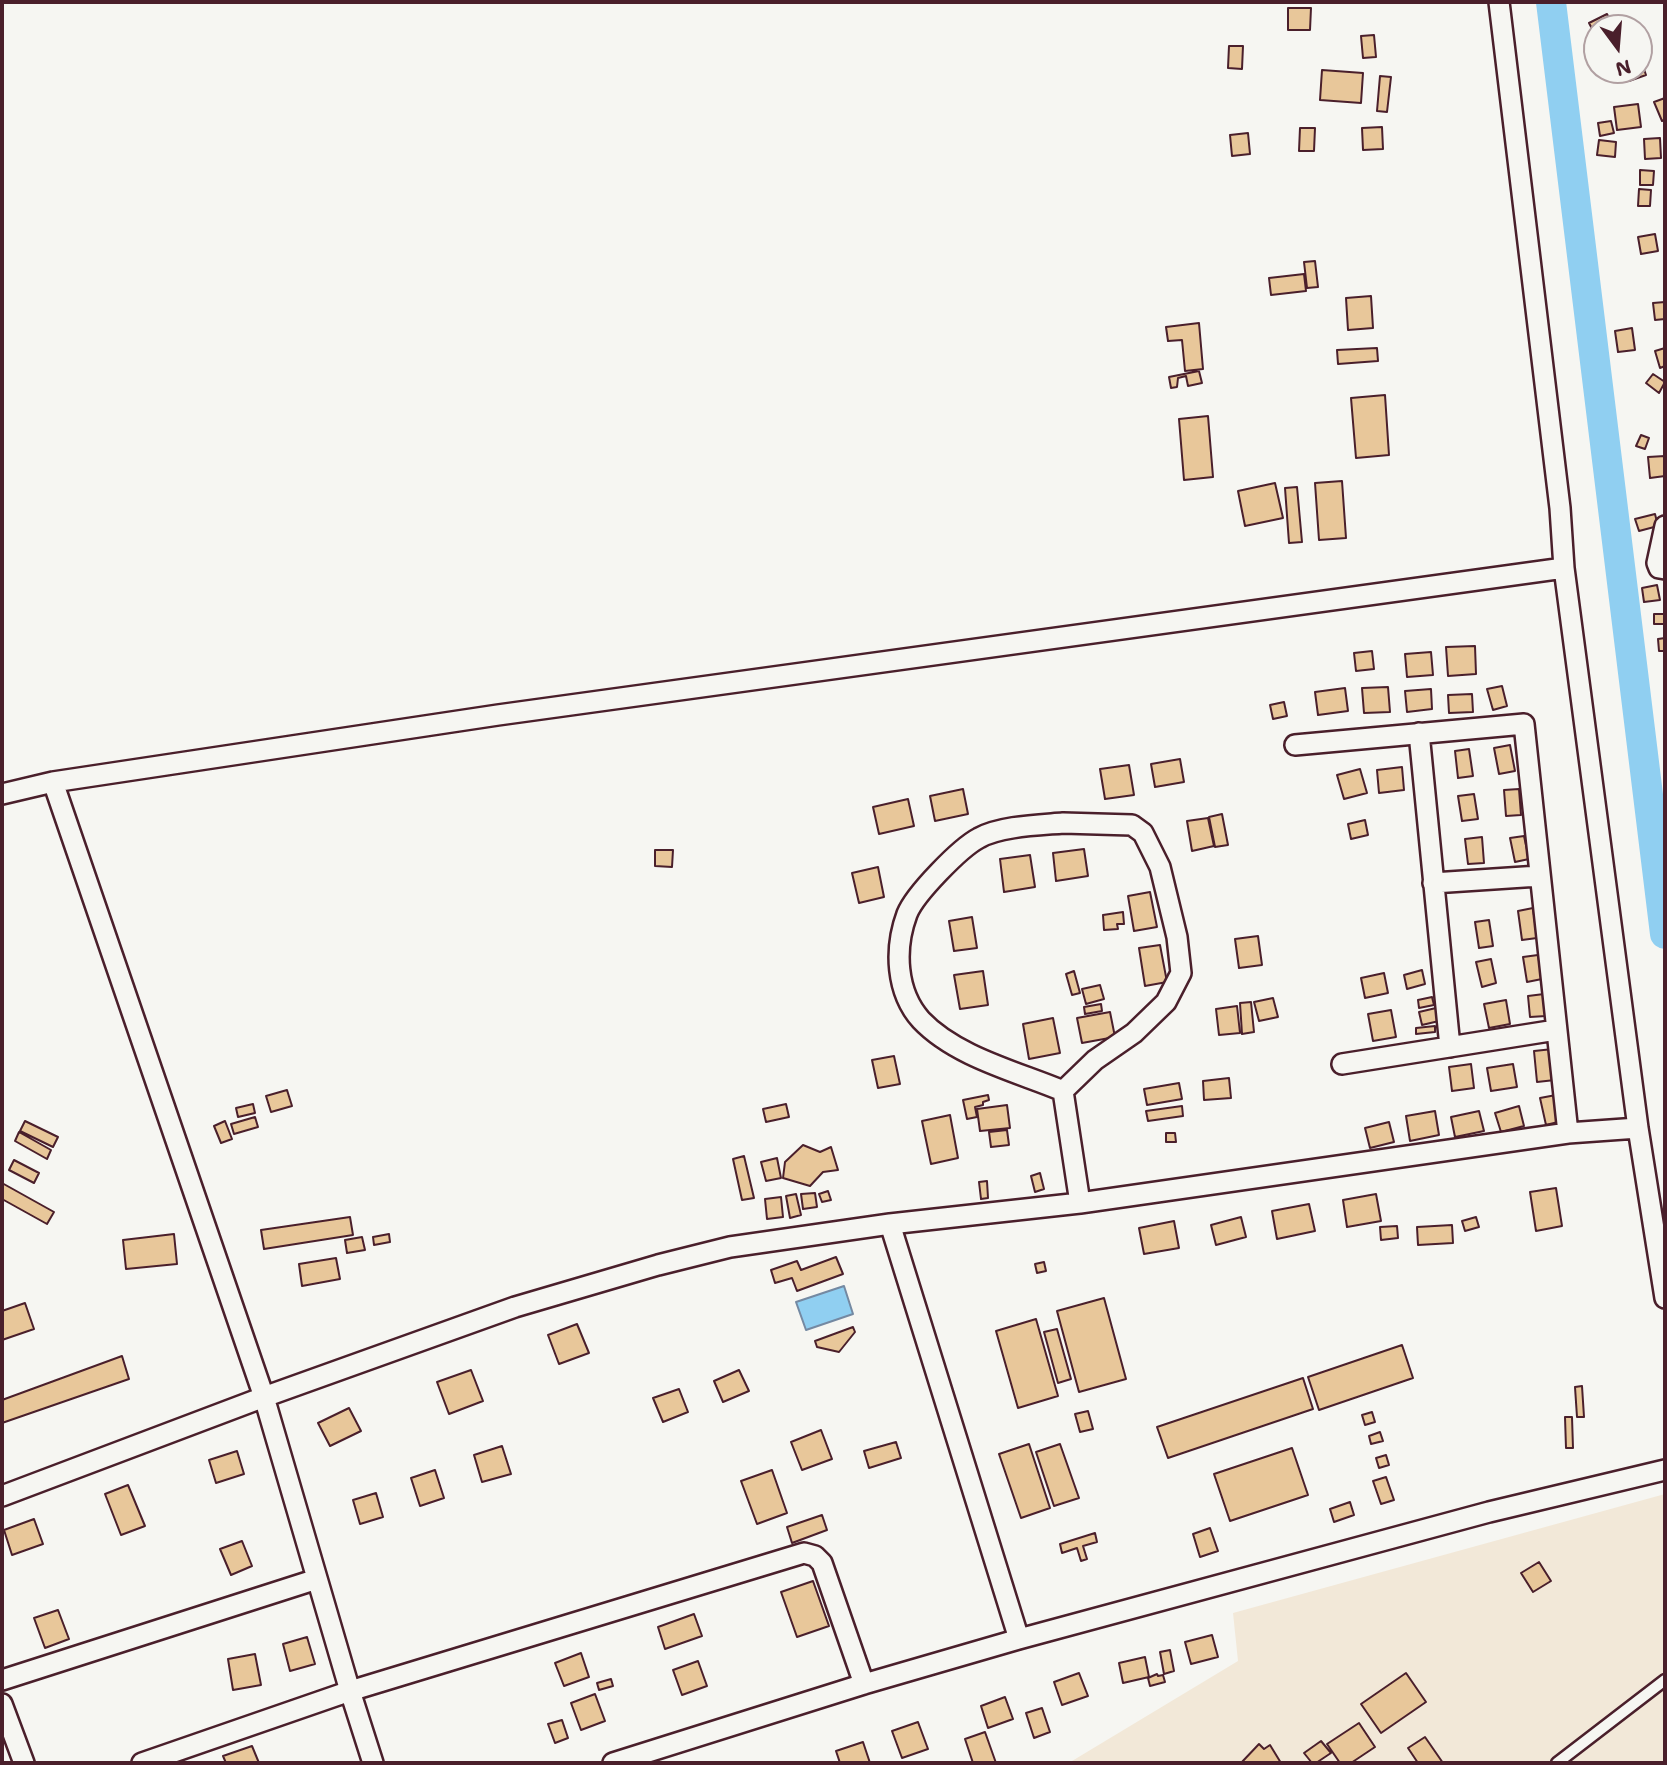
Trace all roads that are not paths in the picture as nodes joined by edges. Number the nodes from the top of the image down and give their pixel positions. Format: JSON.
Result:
{"nodes":[{"id":1,"x":1499,"y":2,"type":"edge"},
{"id":2,"x":1665,"y":526,"type":"edge"},
{"id":3,"x":1564,"y":568,"type":"junction"},
{"id":4,"x":1665,"y":569,"type":"edge"},
{"id":5,"x":1419,"y":733,"type":"junction"},
{"id":6,"x":1295,"y":744,"type":"dead end"},
{"id":7,"x":53,"y":782,"type":"junction"},
{"id":8,"x":2,"y":794,"type":"edge"},
{"id":9,"x":1538,"y":876,"type":"junction"},
{"id":10,"x":1433,"y":883,"type":"junction"},
{"id":11,"x":1556,"y":1030,"type":"junction"},
{"id":12,"x":1450,"y":1047,"type":"junction"},
{"id":13,"x":1342,"y":1064,"type":"dead end"},
{"id":14,"x":1063,"y":1091,"type":"junction"},
{"id":15,"x":1638,"y":1128,"type":"junction"},
{"id":16,"x":1568,"y":1133,"type":"junction"},
{"id":17,"x":1080,"y":1203,"type":"junction"},
{"id":18,"x":890,"y":1224,"type":"junction"},
{"id":19,"x":1665,"y":1298,"type":"edge"},
{"id":20,"x":264,"y":1397,"type":"junction"},
{"id":21,"x":1665,"y":1470,"type":"edge"},
{"id":22,"x":2,"y":1496,"type":"edge"},
{"id":23,"x":317,"y":1579,"type":"junction"},
{"id":24,"x":1019,"y":1639,"type":"junction"},
{"id":25,"x":2,"y":1680,"type":"edge"},
{"id":26,"x":1665,"y":1680,"type":"edge"},
{"id":27,"x":864,"y":1684,"type":"junction"},
{"id":28,"x":350,"y":1692,"type":"junction"},
{"id":29,"x":2,"y":1704,"type":"edge"},
{"id":30,"x":650,"y":1758,"type":"edge"},
{"id":31,"x":24,"y":1763,"type":"edge"},
{"id":32,"x":142,"y":1763,"type":"edge"},
{"id":33,"x":373,"y":1763,"type":"edge"},
{"id":34,"x":613,"y":1763,"type":"edge"},
{"id":35,"x":1557,"y":1763,"type":"edge"}],
"edges":[{"from":1,"to":3,"type":"street"},
{"from":2,"to":4,"type":"street"},
{"from":3,"to":7,"type":"street"},
{"from":3,"to":15,"type":"street"},
{"from":5,"to":6,"type":"street"},
{"from":5,"to":9,"type":"street"},
{"from":5,"to":10,"type":"street"},
{"from":7,"to":8,"type":"street"},
{"from":7,"to":20,"type":"street"},
{"from":9,"to":10,"type":"street"},
{"from":9,"to":11,"type":"street"},
{"from":10,"to":12,"type":"street"},
{"from":11,"to":12,"type":"street"},
{"from":11,"to":16,"type":"street"},
{"from":12,"to":13,"type":"street"},
{"from":14,"to":14,"type":"street"},
{"from":14,"to":17,"type":"street"},
{"from":15,"to":16,"type":"street"},
{"from":15,"to":19,"type":"street"},
{"from":16,"to":17,"type":"street"},
{"from":17,"to":18,"type":"street"},
{"from":18,"to":20,"type":"street"},
{"from":18,"to":24,"type":"street"},
{"from":20,"to":22,"type":"street"},
{"from":20,"to":23,"type":"street"},
{"from":21,"to":24,"type":"street"},
{"from":23,"to":25,"type":"street"},
{"from":23,"to":28,"type":"street"},
{"from":24,"to":27,"type":"street"},
{"from":26,"to":35,"type":"lane"},
{"from":27,"to":28,"type":"street"},
{"from":27,"to":30,"type":"street"},
{"from":28,"to":32,"type":"street"},
{"from":28,"to":33,"type":"street"},
{"from":29,"to":31,"type":"street"},
{"from":30,"to":34,"type":"street"}]}
